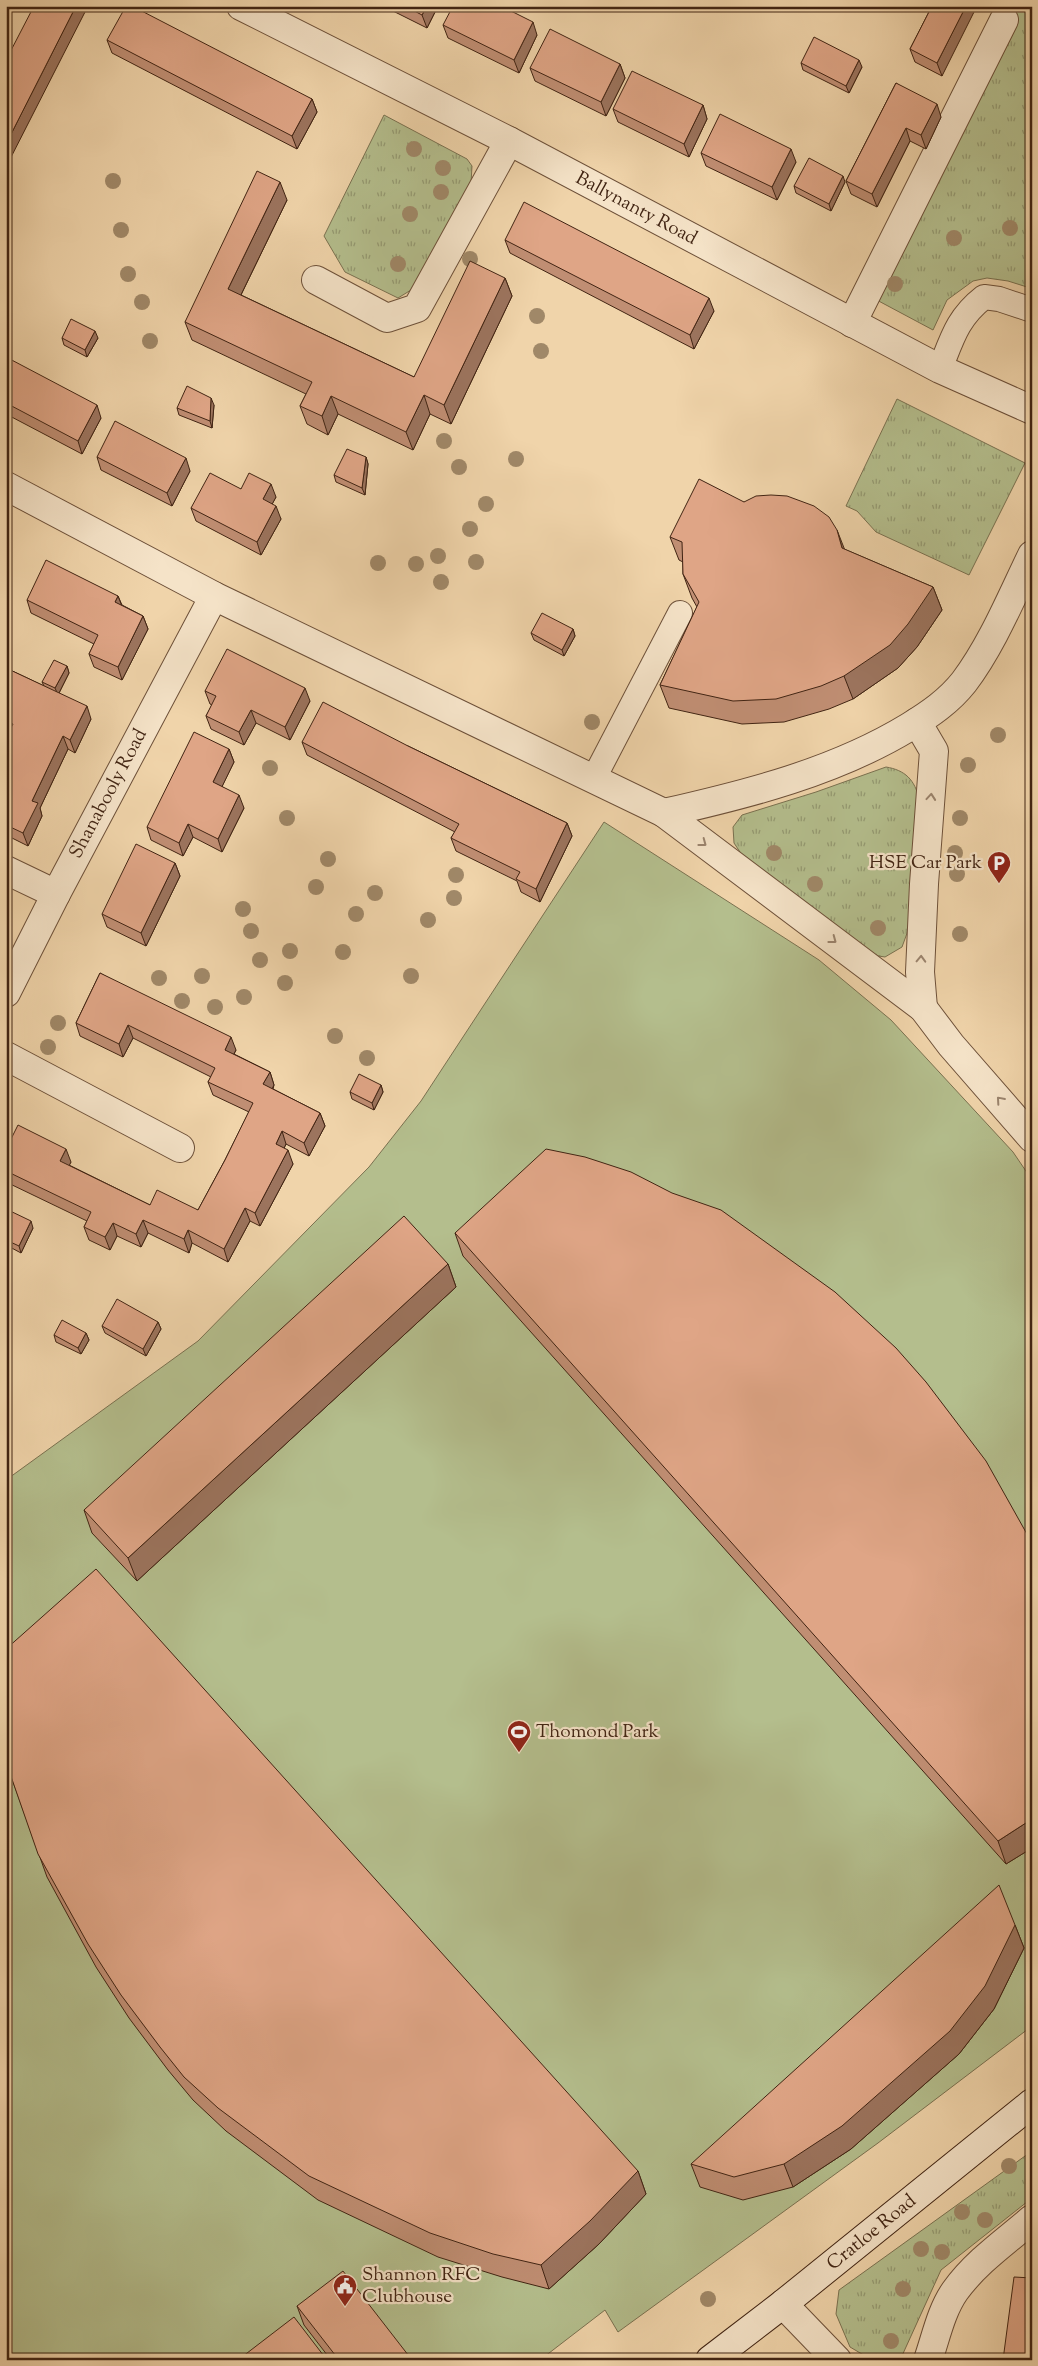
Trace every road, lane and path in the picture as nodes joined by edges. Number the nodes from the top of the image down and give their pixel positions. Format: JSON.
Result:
{"nodes":[{"id":1,"x":241,"y":6,"type":"edge"},
{"id":2,"x":1004,"y":20,"type":"dead end"},
{"id":3,"x":509,"y":141,"type":"junction"},
{"id":4,"x":316,"y":280,"type":"dead end"},
{"id":5,"x":1032,"y":310,"type":"edge"},
{"id":6,"x":852,"y":323,"type":"junction"},
{"id":7,"x":940,"y":370,"type":"junction"},
{"id":8,"x":1032,"y":410,"type":"edge"},
{"id":9,"x":6,"y":486,"type":"edge"},
{"id":10,"x":1032,"y":555,"type":"edge"},
{"id":11,"x":214,"y":596,"type":"junction"},
{"id":12,"x":680,"y":614,"type":"dead end"},
{"id":13,"x":917,"y":722,"type":"junction"},
{"id":14,"x":593,"y":780,"type":"junction"},
{"id":15,"x":664,"y":813,"type":"junction"},
{"id":16,"x":6,"y":870,"type":"edge"},
{"id":17,"x":56,"y":894,"type":"junction"},
{"id":18,"x":6,"y":993,"type":"edge"},
{"id":19,"x":923,"y":1008,"type":"junction"},
{"id":20,"x":6,"y":1056,"type":"edge"},
{"id":21,"x":1032,"y":1138,"type":"edge"},
{"id":22,"x":180,"y":1148,"type":"dead end"},
{"id":23,"x":1032,"y":2103,"type":"edge"},
{"id":24,"x":1032,"y":2219,"type":"edge"},
{"id":25,"x":783,"y":2304,"type":"junction"},
{"id":26,"x":710,"y":2360,"type":"edge"},
{"id":27,"x":837,"y":2360,"type":"edge"},
{"id":28,"x":928,"y":2360,"type":"edge"}],
"edges":[{"from":1,"to":3,"type":"street","name":"Ballynanty Road"},
{"from":2,"to":6,"type":"street"},
{"from":3,"to":4,"type":"street"},
{"from":3,"to":6,"type":"street","name":"Ballynanty Road"},
{"from":5,"to":7,"type":"lane"},
{"from":6,"to":7,"type":"street","name":"Ballynanty Road"},
{"from":7,"to":8,"type":"street","name":"Ballynanty Road"},
{"from":9,"to":11,"type":"street"},
{"from":10,"to":13,"type":"street"},
{"from":11,"to":14,"type":"street"},
{"from":11,"to":17,"type":"street","name":"Shanabooly Road"},
{"from":12,"to":14,"type":"lane"},
{"from":13,"to":15,"type":"street"},
{"from":19,"to":13,"type":"street","one_way":true},
{"from":14,"to":15,"type":"street"},
{"from":15,"to":19,"type":"street","one_way":true},
{"from":16,"to":17,"type":"street"},
{"from":17,"to":18,"type":"street","name":"Shanabooly Road"},
{"from":21,"to":19,"type":"street","one_way":true},
{"from":20,"to":22,"type":"street"},
{"from":23,"to":25,"type":"street","name":"Cratloe Road"},
{"from":24,"to":28,"type":"street"},
{"from":25,"to":26,"type":"street","name":"Cratloe Road"},
{"from":25,"to":27,"type":"street"}]}
